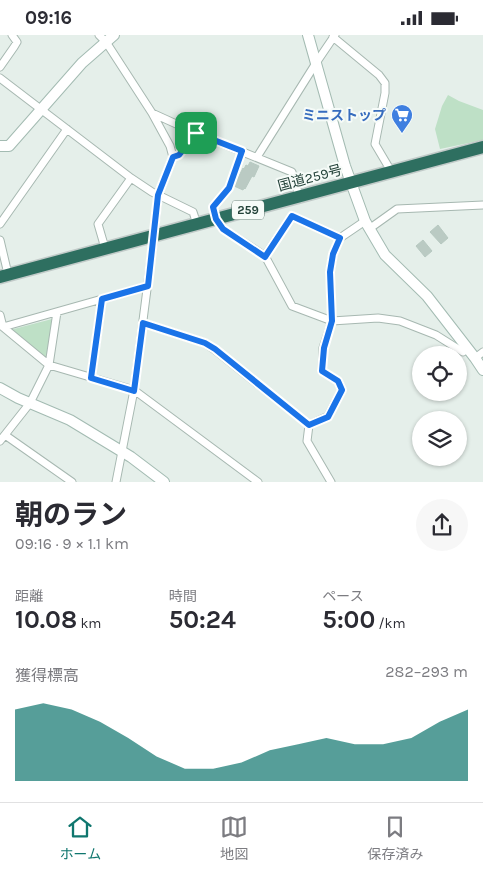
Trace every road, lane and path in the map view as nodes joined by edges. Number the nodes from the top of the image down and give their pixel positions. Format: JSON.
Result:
{"nodes":[{"id":1,"x":12,"y":35,"type":"edge"},
{"id":2,"x":114,"y":35,"type":"edge"},
{"id":3,"x":308,"y":35,"type":"edge"},
{"id":4,"x":334,"y":36,"type":"edge"},
{"id":5,"x":102,"y":39,"type":"edge"},
{"id":6,"x":316,"y":63,"type":"junction"},
{"id":7,"x":0,"y":67,"type":"edge"},
{"id":8,"x":0,"y":77,"type":"edge"},
{"id":9,"x":42,"y":109,"type":"junction"},
{"id":10,"x":152,"y":113,"type":"junction"},
{"id":11,"x":67,"y":129,"type":"junction"},
{"id":12,"x":196,"y":133,"type":"junction"},
{"id":13,"x":0,"y":146,"type":"edge"},
{"id":14,"x":483,"y":147,"type":"edge"},
{"id":15,"x":242,"y":151,"type":"junction"},
{"id":16,"x":173,"y":157,"type":"junction"},
{"id":17,"x":256,"y":157,"type":"junction"},
{"id":18,"x":391,"y":171,"type":"junction"},
{"id":19,"x":130,"y":177,"type":"junction"},
{"id":20,"x":350,"y":183,"type":"junction"},
{"id":21,"x":158,"y":195,"type":"junction"},
{"id":22,"x":300,"y":196,"type":"junction"},
{"id":23,"x":483,"y":205,"type":"edge"},
{"id":24,"x":216,"y":219,"type":"junction"},
{"id":25,"x":0,"y":224,"type":"edge"},
{"id":26,"x":197,"y":224,"type":"junction"},
{"id":27,"x":367,"y":225,"type":"junction"},
{"id":28,"x":154,"y":235,"type":"junction"},
{"id":29,"x":340,"y":238,"type":"junction"},
{"id":30,"x":0,"y":240,"type":"edge"},
{"id":31,"x":105,"y":248,"type":"junction"},
{"id":32,"x":265,"y":257,"type":"junction"},
{"id":33,"x":4,"y":276,"type":"edge"},
{"id":34,"x":148,"y":286,"type":"junction"},
{"id":35,"x":102,"y":299,"type":"junction"},
{"id":36,"x":57,"y":312,"type":"junction"},
{"id":37,"x":0,"y":315,"type":"edge"},
{"id":38,"x":332,"y":321,"type":"junction"},
{"id":39,"x":143,"y":323,"type":"junction"},
{"id":40,"x":3,"y":327,"type":"junction"},
{"id":41,"x":468,"y":348,"type":"junction"},
{"id":42,"x":479,"y":355,"type":"edge"},
{"id":43,"x":48,"y":365,"type":"junction"},
{"id":44,"x":483,"y":371,"type":"edge"},
{"id":45,"x":91,"y":378,"type":"junction"},
{"id":46,"x":0,"y":388,"type":"edge"},
{"id":47,"x":134,"y":391,"type":"junction"},
{"id":48,"x":30,"y":403,"type":"junction"},
{"id":49,"x":309,"y":425,"type":"junction"},
{"id":50,"x":2,"y":437,"type":"edge"},
{"id":51,"x":122,"y":452,"type":"junction"},
{"id":52,"x":72,"y":482,"type":"edge"},
{"id":53,"x":116,"y":482,"type":"edge"},
{"id":54,"x":164,"y":482,"type":"edge"},
{"id":55,"x":258,"y":482,"type":"edge"},
{"id":56,"x":331,"y":482,"type":"edge"}],
"edges":[{"from":1,"to":7,"type":"street"},
{"from":2,"to":5,"type":"street"},
{"from":3,"to":6,"type":"street"},
{"from":4,"to":6,"type":"street"},
{"from":4,"to":18,"type":"street"},
{"from":5,"to":9,"type":"street"},
{"from":5,"to":10,"type":"street"},
{"from":6,"to":17,"type":"street"},
{"from":6,"to":20,"type":"street"},
{"from":8,"to":9,"type":"street"},
{"from":9,"to":11,"type":"street"},
{"from":9,"to":13,"type":"street"},
{"from":10,"to":12,"type":"street"},
{"from":10,"to":16,"type":"street"},
{"from":11,"to":19,"type":"street"},
{"from":11,"to":25,"type":"street"},
{"from":12,"to":15,"type":"street"},
{"from":12,"to":16,"type":"lane"},
{"from":14,"to":18,"type":"highway","name":"国道259号","number":"259"},
{"from":15,"to":17,"type":"street"},
{"from":15,"to":24,"type":"lane"},
{"from":16,"to":21,"type":"street"},
{"from":17,"to":22,"type":"street"},
{"from":18,"to":20,"type":"highway","name":"国道259号","number":"259"},
{"from":19,"to":21,"type":"street"},
{"from":19,"to":31,"type":"street"},
{"from":20,"to":22,"type":"highway","name":"国道259号","number":"259"},
{"from":20,"to":27,"type":"street"},
{"from":21,"to":26,"type":"street"},
{"from":21,"to":28,"type":"street"},
{"from":22,"to":24,"type":"highway","name":"国道259号","number":"259"},
{"from":23,"to":27,"type":"street"},
{"from":24,"to":26,"type":"highway","name":"国道259号","number":"259"},
{"from":24,"to":32,"type":"street"},
{"from":26,"to":28,"type":"highway","name":"国道259号","number":"259"},
{"from":27,"to":29,"type":"street"},
{"from":27,"to":41,"type":"street"},
{"from":28,"to":31,"type":"highway","name":"国道259号","number":"259"},
{"from":28,"to":34,"type":"street"},
{"from":29,"to":32,"type":"street"},
{"from":29,"to":38,"type":"street"},
{"from":30,"to":33,"type":"street"},
{"from":31,"to":33,"type":"highway","name":"国道259号","number":"259"},
{"from":32,"to":38,"type":"street"},
{"from":34,"to":35,"type":"street"},
{"from":34,"to":39,"type":"street"},
{"from":35,"to":36,"type":"street"},
{"from":35,"to":45,"type":"street"},
{"from":36,"to":40,"type":"street"},
{"from":36,"to":43,"type":"street"},
{"from":37,"to":40,"type":"street"},
{"from":38,"to":41,"type":"street"},
{"from":38,"to":49,"type":"street"},
{"from":39,"to":47,"type":"street"},
{"from":39,"to":49,"type":"street"},
{"from":40,"to":43,"type":"street"},
{"from":41,"to":42,"type":"street"},
{"from":42,"to":44,"type":"street"},
{"from":43,"to":45,"type":"street"},
{"from":43,"to":48,"type":"street"},
{"from":45,"to":47,"type":"street"},
{"from":46,"to":48,"type":"street"},
{"from":47,"to":51,"type":"street"},
{"from":47,"to":55,"type":"street"},
{"from":48,"to":50,"type":"street"},
{"from":48,"to":51,"type":"street"},
{"from":49,"to":56,"type":"street"},
{"from":50,"to":52,"type":"street"},
{"from":51,"to":53,"type":"street"},
{"from":51,"to":54,"type":"street"}]}
